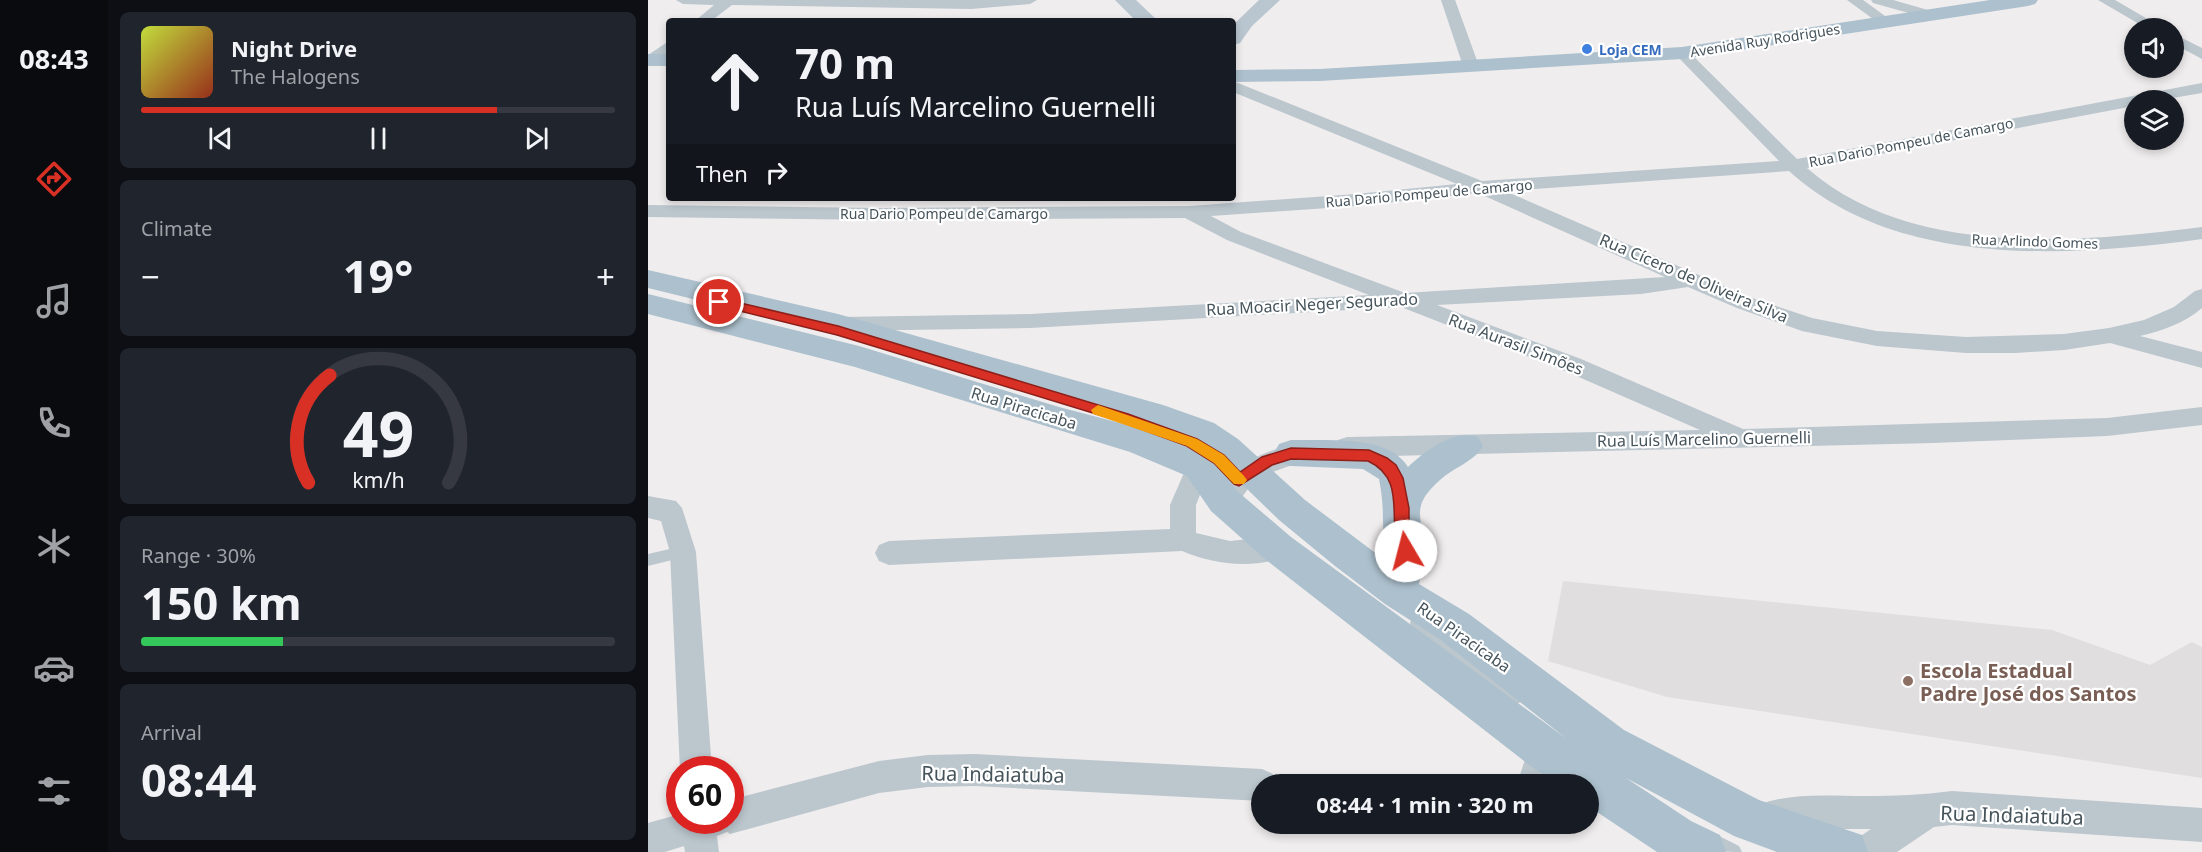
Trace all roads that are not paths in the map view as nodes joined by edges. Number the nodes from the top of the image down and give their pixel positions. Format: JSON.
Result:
{"nodes":[{"id":1,"x":683,"y":0,"type":"edge"},
{"id":2,"x":1030,"y":0,"type":"edge"},
{"id":3,"x":1270,"y":0,"type":"edge"},
{"id":4,"x":1448,"y":0,"type":"edge"},
{"id":5,"x":1854,"y":0,"type":"edge"},
{"id":6,"x":1878,"y":0,"type":"edge"},
{"id":7,"x":2028,"y":0,"type":"edge"},
{"id":8,"x":2104,"y":0,"type":"edge"},
{"id":9,"x":728,"y":1,"type":"edge"},
{"id":10,"x":969,"y":3,"type":"edge"},
{"id":11,"x":1116,"y":4,"type":"edge"},
{"id":12,"x":1930,"y":15,"type":"junction"},
{"id":13,"x":706,"y":18,"type":"edge"},
{"id":14,"x":1142,"y":18,"type":"edge"},
{"id":15,"x":2137,"y":18,"type":"edge"},
{"id":16,"x":1885,"y":21,"type":"junction"},
{"id":17,"x":1239,"y":25,"type":"edge"},
{"id":18,"x":2184,"y":44,"type":"edge"},
{"id":19,"x":666,"y":49,"type":"edge"},
{"id":20,"x":1682,"y":53,"type":"junction"},
{"id":21,"x":2202,"y":54,"type":"edge"},
{"id":22,"x":653,"y":64,"type":"edge"},
{"id":23,"x":1471,"y":66,"type":"junction"},
{"id":24,"x":666,"y":75,"type":"edge"},
{"id":25,"x":1320,"y":75,"type":"junction"},
{"id":26,"x":1236,"y":76,"type":"edge"},
{"id":27,"x":1236,"y":85,"type":"edge"},
{"id":28,"x":2202,"y":88,"type":"edge"},
{"id":29,"x":1266,"y":92,"type":"junction"},
{"id":30,"x":1792,"y":165,"type":"junction"},
{"id":31,"x":1482,"y":187,"type":"junction"},
{"id":32,"x":648,"y":191,"type":"edge"},
{"id":33,"x":843,"y":201,"type":"edge"},
{"id":34,"x":870,"y":201,"type":"edge"},
{"id":35,"x":656,"y":211,"type":"edge"},
{"id":36,"x":817,"y":212,"type":"junction"},
{"id":37,"x":1189,"y":212,"type":"junction"},
{"id":38,"x":881,"y":214,"type":"junction"},
{"id":39,"x":2202,"y":233,"type":"edge"},
{"id":40,"x":648,"y":279,"type":"edge"},
{"id":41,"x":1691,"y":280,"type":"junction"},
{"id":42,"x":648,"y":286,"type":"edge"},
{"id":43,"x":648,"y":295,"type":"edge"},
{"id":44,"x":2202,"y":296,"type":"edge"},
{"id":45,"x":1399,"y":299,"type":"junction"},
{"id":46,"x":648,"y":304,"type":"edge"},
{"id":47,"x":932,"y":323,"type":"junction"},
{"id":48,"x":2160,"y":323,"type":"junction"},
{"id":49,"x":838,"y":324,"type":"junction"},
{"id":50,"x":2112,"y":337,"type":"junction"},
{"id":51,"x":912,"y":345,"type":"junction"},
{"id":52,"x":2192,"y":357,"type":"edge"},
{"id":53,"x":2202,"y":416,"type":"edge"},
{"id":54,"x":1741,"y":438,"type":"junction"},
{"id":55,"x":1466,"y":446,"type":"junction"},
{"id":56,"x":1291,"y":453,"type":"junction"},
{"id":57,"x":1199,"y":466,"type":"junction"},
{"id":58,"x":1238,"y":487,"type":"junction"},
{"id":59,"x":1402,"y":508,"type":"junction"},
{"id":60,"x":661,"y":512,"type":"edge"},
{"id":61,"x":1276,"y":530,"type":"junction"},
{"id":62,"x":1183,"y":540,"type":"junction"},
{"id":63,"x":683,"y":552,"type":"junction"},
{"id":64,"x":889,"y":553,"type":"dead end"},
{"id":65,"x":648,"y":560,"type":"edge"},
{"id":66,"x":1398,"y":607,"type":"junction"},
{"id":67,"x":1532,"y":708,"type":"dead end"},
{"id":68,"x":1515,"y":710,"type":"dead end"},
{"id":69,"x":1552,"y":753,"type":"edge"},
{"id":70,"x":695,"y":756,"type":"edge"},
{"id":71,"x":1621,"y":767,"type":"dead end"},
{"id":72,"x":1251,"y":784,"type":"edge"},
{"id":73,"x":1599,"y":807,"type":"edge"},
{"id":74,"x":1644,"y":808,"type":"junction"},
{"id":75,"x":1925,"y":813,"type":"junction"},
{"id":76,"x":744,"y":817,"type":"edge"},
{"id":77,"x":2202,"y":825,"type":"edge"},
{"id":78,"x":677,"y":834,"type":"edge"},
{"id":79,"x":1741,"y":836,"type":"edge"},
{"id":80,"x":648,"y":840,"type":"edge"},
{"id":81,"x":1700,"y":841,"type":"edge"},
{"id":82,"x":1845,"y":852,"type":"edge"},
{"id":83,"x":1867,"y":852,"type":"edge"}],
"edges":[{"from":1,"to":9,"type":"street"},
{"from":2,"to":10,"type":"street"},
{"from":3,"to":17,"type":"main road"},
{"from":4,"to":23,"type":"street"},
{"from":5,"to":16,"type":"street"},
{"from":6,"to":12,"type":"street"},
{"from":7,"to":12,"type":"main road","name":"Avenida Ruy Rodrigues"},
{"from":8,"to":15,"type":"street"},
{"from":9,"to":10,"type":"street"},
{"from":9,"to":13,"type":"street"},
{"from":11,"to":14,"type":"main road"},
{"from":12,"to":16,"type":"main road","name":"Avenida Ruy Rodrigues"},
{"from":16,"to":20,"type":"main road","name":"Avenida Ruy Rodrigues"},
{"from":18,"to":21,"type":"street"},
{"from":19,"to":22,"type":"street"},
{"from":20,"to":23,"type":"main road","name":"Avenida Ruy Rodrigues"},
{"from":20,"to":30,"type":"street","name":"Rua Arlindo Gomes"},
{"from":22,"to":24,"type":"main road"},
{"from":23,"to":25,"type":"main road","name":"Avenida Ruy Rodrigues"},
{"from":25,"to":26,"type":"main road","name":"Avenida Ruy Rodrigues"},
{"from":25,"to":29,"type":"main road","name":"Avenida Ruy Rodrigues"},
{"from":27,"to":29,"type":"main road","name":"Avenida Ruy Rodrigues"},
{"from":28,"to":30,"type":"street","name":"Rua Dario Pompeu de Camargo"},
{"from":29,"to":31,"type":"street","name":"Rua Cícero de Oliveira Silva"},
{"from":30,"to":31,"type":"street","name":"Rua Dario Pompeu de Camargo"},
{"from":30,"to":39,"type":"street","name":"Rua Arlindo Gomes"},
{"from":31,"to":37,"type":"street","name":"Rua Dario Pompeu de Camargo"},
{"from":31,"to":41,"type":"street","name":"Rua Cícero de Oliveira Silva"},
{"from":32,"to":35,"type":"street"},
{"from":33,"to":36,"type":"street"},
{"from":34,"to":38,"type":"street"},
{"from":35,"to":36,"type":"street","name":"Rua Dario Pompeu de Camargo"},
{"from":36,"to":38,"type":"street","name":"Rua Dario Pompeu de Camargo"},
{"from":37,"to":38,"type":"street","name":"Rua Dario Pompeu de Camargo"},
{"from":37,"to":45,"type":"street","name":"Rua Aurasil Simões"},
{"from":40,"to":49,"type":"main road","name":"Rua Piracicaba"},
{"from":41,"to":45,"type":"street","name":"Rua Moacir Neger Segurado"},
{"from":41,"to":50,"type":"street","name":"Rua Cícero de Oliveira Silva"},
{"from":42,"to":58,"type":"lane"},
{"from":43,"to":58,"type":"lane"},
{"from":44,"to":48,"type":"street","name":"Rua Cícero de Oliveira Silva"},
{"from":45,"to":47,"type":"street","name":"Rua Moacir Neger Segurado"},
{"from":45,"to":54,"type":"street","name":"Rua Aurasil Simões"},
{"from":46,"to":57,"type":"main road","name":"Rua Piracicaba"},
{"from":47,"to":49,"type":"street","name":"Rua Moacir Neger Segurado"},
{"from":47,"to":51,"type":"street"},
{"from":48,"to":50,"type":"street","name":"Rua Cícero de Oliveira Silva"},
{"from":48,"to":52,"type":"street"},
{"from":49,"to":51,"type":"main road","name":"Rua Piracicaba"},
{"from":50,"to":52,"type":"street"},
{"from":51,"to":58,"type":"main road","name":"Rua Piracicaba"},
{"from":53,"to":54,"type":"street","name":"Rua Luís Marcelino Guernelli"},
{"from":54,"to":55,"type":"street","name":"Rua Luís Marcelino Guernelli"},
{"from":55,"to":56,"type":"street","name":"Rua Luís Marcelino Guernelli"},
{"from":55,"to":59,"type":"main road"},
{"from":56,"to":58,"type":"street","name":"Rua Luís Marcelino Guernelli"},
{"from":56,"to":59,"type":"main road"},
{"from":57,"to":58,"type":"main road","name":"Rua Piracicaba"},
{"from":57,"to":62,"type":"street"},
{"from":58,"to":61,"type":"main road","name":"Rua Piracicaba"},
{"from":58,"to":66,"type":"main road","name":"Rua Piracicaba"},
{"from":59,"to":66,"type":"main road"},
{"from":60,"to":63,"type":"street"},
{"from":61,"to":62,"type":"street"},
{"from":61,"to":66,"type":"lane"},
{"from":61,"to":69,"type":"main road","name":"Rua Piracicaba"},
{"from":62,"to":64,"type":"street"},
{"from":63,"to":65,"type":"lane"},
{"from":63,"to":70,"type":"street"},
{"from":66,"to":67,"type":"lane"},
{"from":66,"to":68,"type":"lane"},
{"from":66,"to":79,"type":"main road","name":"Rua Piracicaba"},
{"from":69,"to":71,"type":"lane"},
{"from":69,"to":74,"type":"main road","name":"Rua Piracicaba"},
{"from":72,"to":76,"type":"street","name":"Rua Indaiatuba"},
{"from":73,"to":74,"type":"street"},
{"from":74,"to":81,"type":"main road","name":"Rua Piracicaba"},
{"from":75,"to":77,"type":"street","name":"Rua Indaiatuba"},
{"from":75,"to":79,"type":"street","name":"Rua Indaiatuba"},
{"from":75,"to":83,"type":"street"},
{"from":78,"to":80,"type":"street","name":"Rua Indaiatuba"},
{"from":79,"to":81,"type":"lane"},
{"from":79,"to":82,"type":"main road","name":"Rua Piracicaba"}]}
